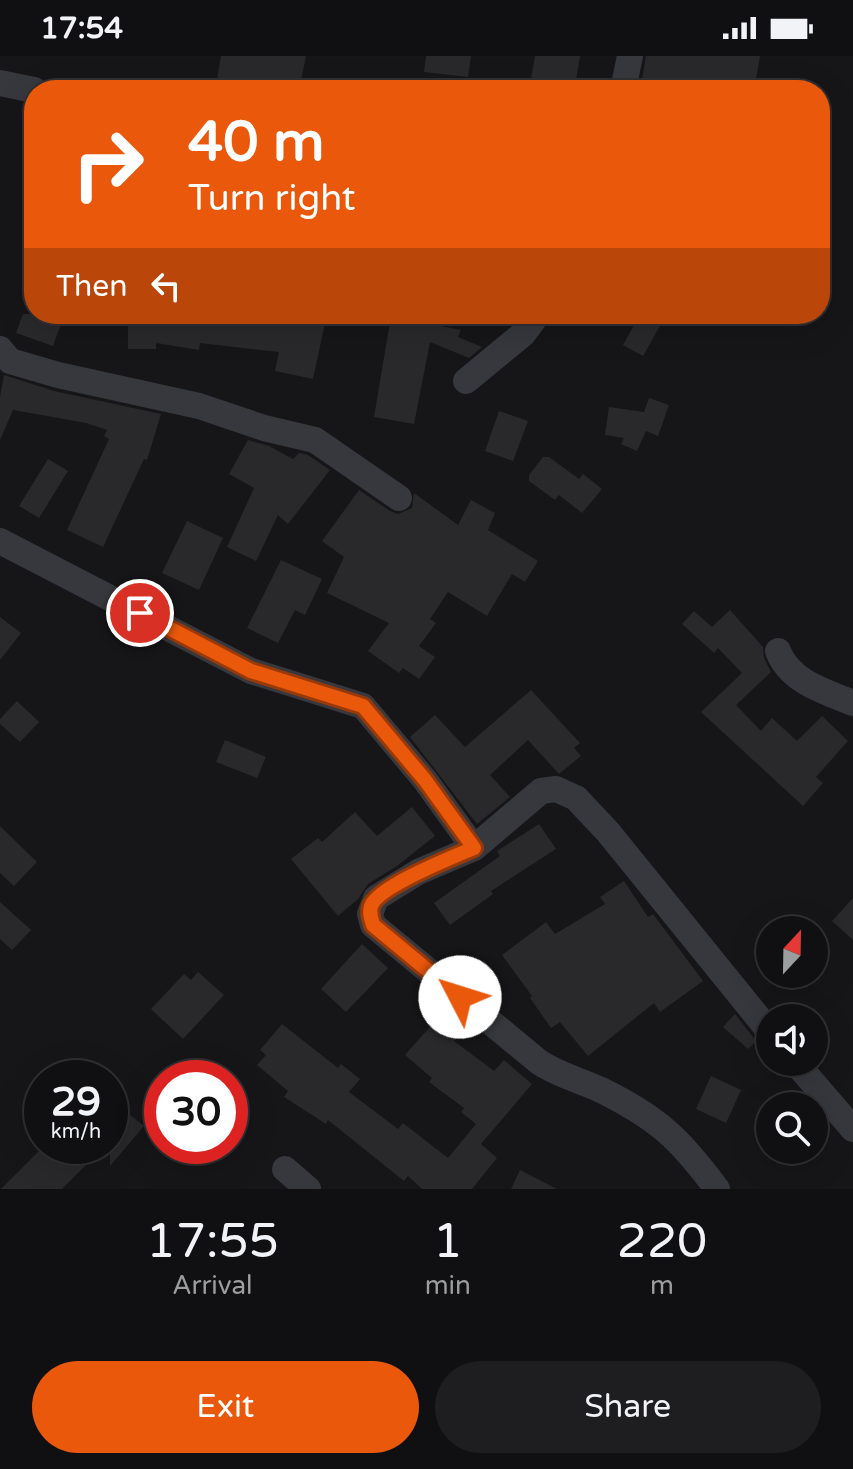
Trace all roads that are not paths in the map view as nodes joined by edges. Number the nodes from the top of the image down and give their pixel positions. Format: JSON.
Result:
{"nodes":[{"id":1,"x":630,"y":56,"type":"edge"},
{"id":2,"x":625,"y":80,"type":"edge"},
{"id":3,"x":0,"y":83,"type":"edge"},
{"id":4,"x":24,"y":88,"type":"edge"},
{"id":5,"x":530,"y":324,"type":"edge"},
{"id":6,"x":0,"y":349,"type":"edge"},
{"id":7,"x":466,"y":381,"type":"dead end"},
{"id":8,"x":399,"y":498,"type":"dead end"},
{"id":9,"x":0,"y":541,"type":"edge"},
{"id":10,"x":778,"y":651,"type":"dead end"},
{"id":11,"x":853,"y":703,"type":"edge"},
{"id":12,"x":474,"y":848,"type":"junction"},
{"id":13,"x":756,"y":1014,"type":"edge"},
{"id":14,"x":807,"y":1076,"type":"edge"},
{"id":15,"x":853,"y":1129,"type":"edge"},
{"id":16,"x":285,"y":1169,"type":"dead end"},
{"id":17,"x":308,"y":1189,"type":"edge"},
{"id":18,"x":717,"y":1189,"type":"edge"}],
"edges":[{"from":1,"to":2,"type":"street"},
{"from":3,"to":4,"type":"street"},
{"from":5,"to":7,"type":"street"},
{"from":6,"to":8,"type":"street"},
{"from":9,"to":12,"type":"street"},
{"from":10,"to":11,"type":"street"},
{"from":12,"to":13,"type":"street"},
{"from":12,"to":18,"type":"street"},
{"from":14,"to":15,"type":"street"},
{"from":16,"to":17,"type":"street"}]}
